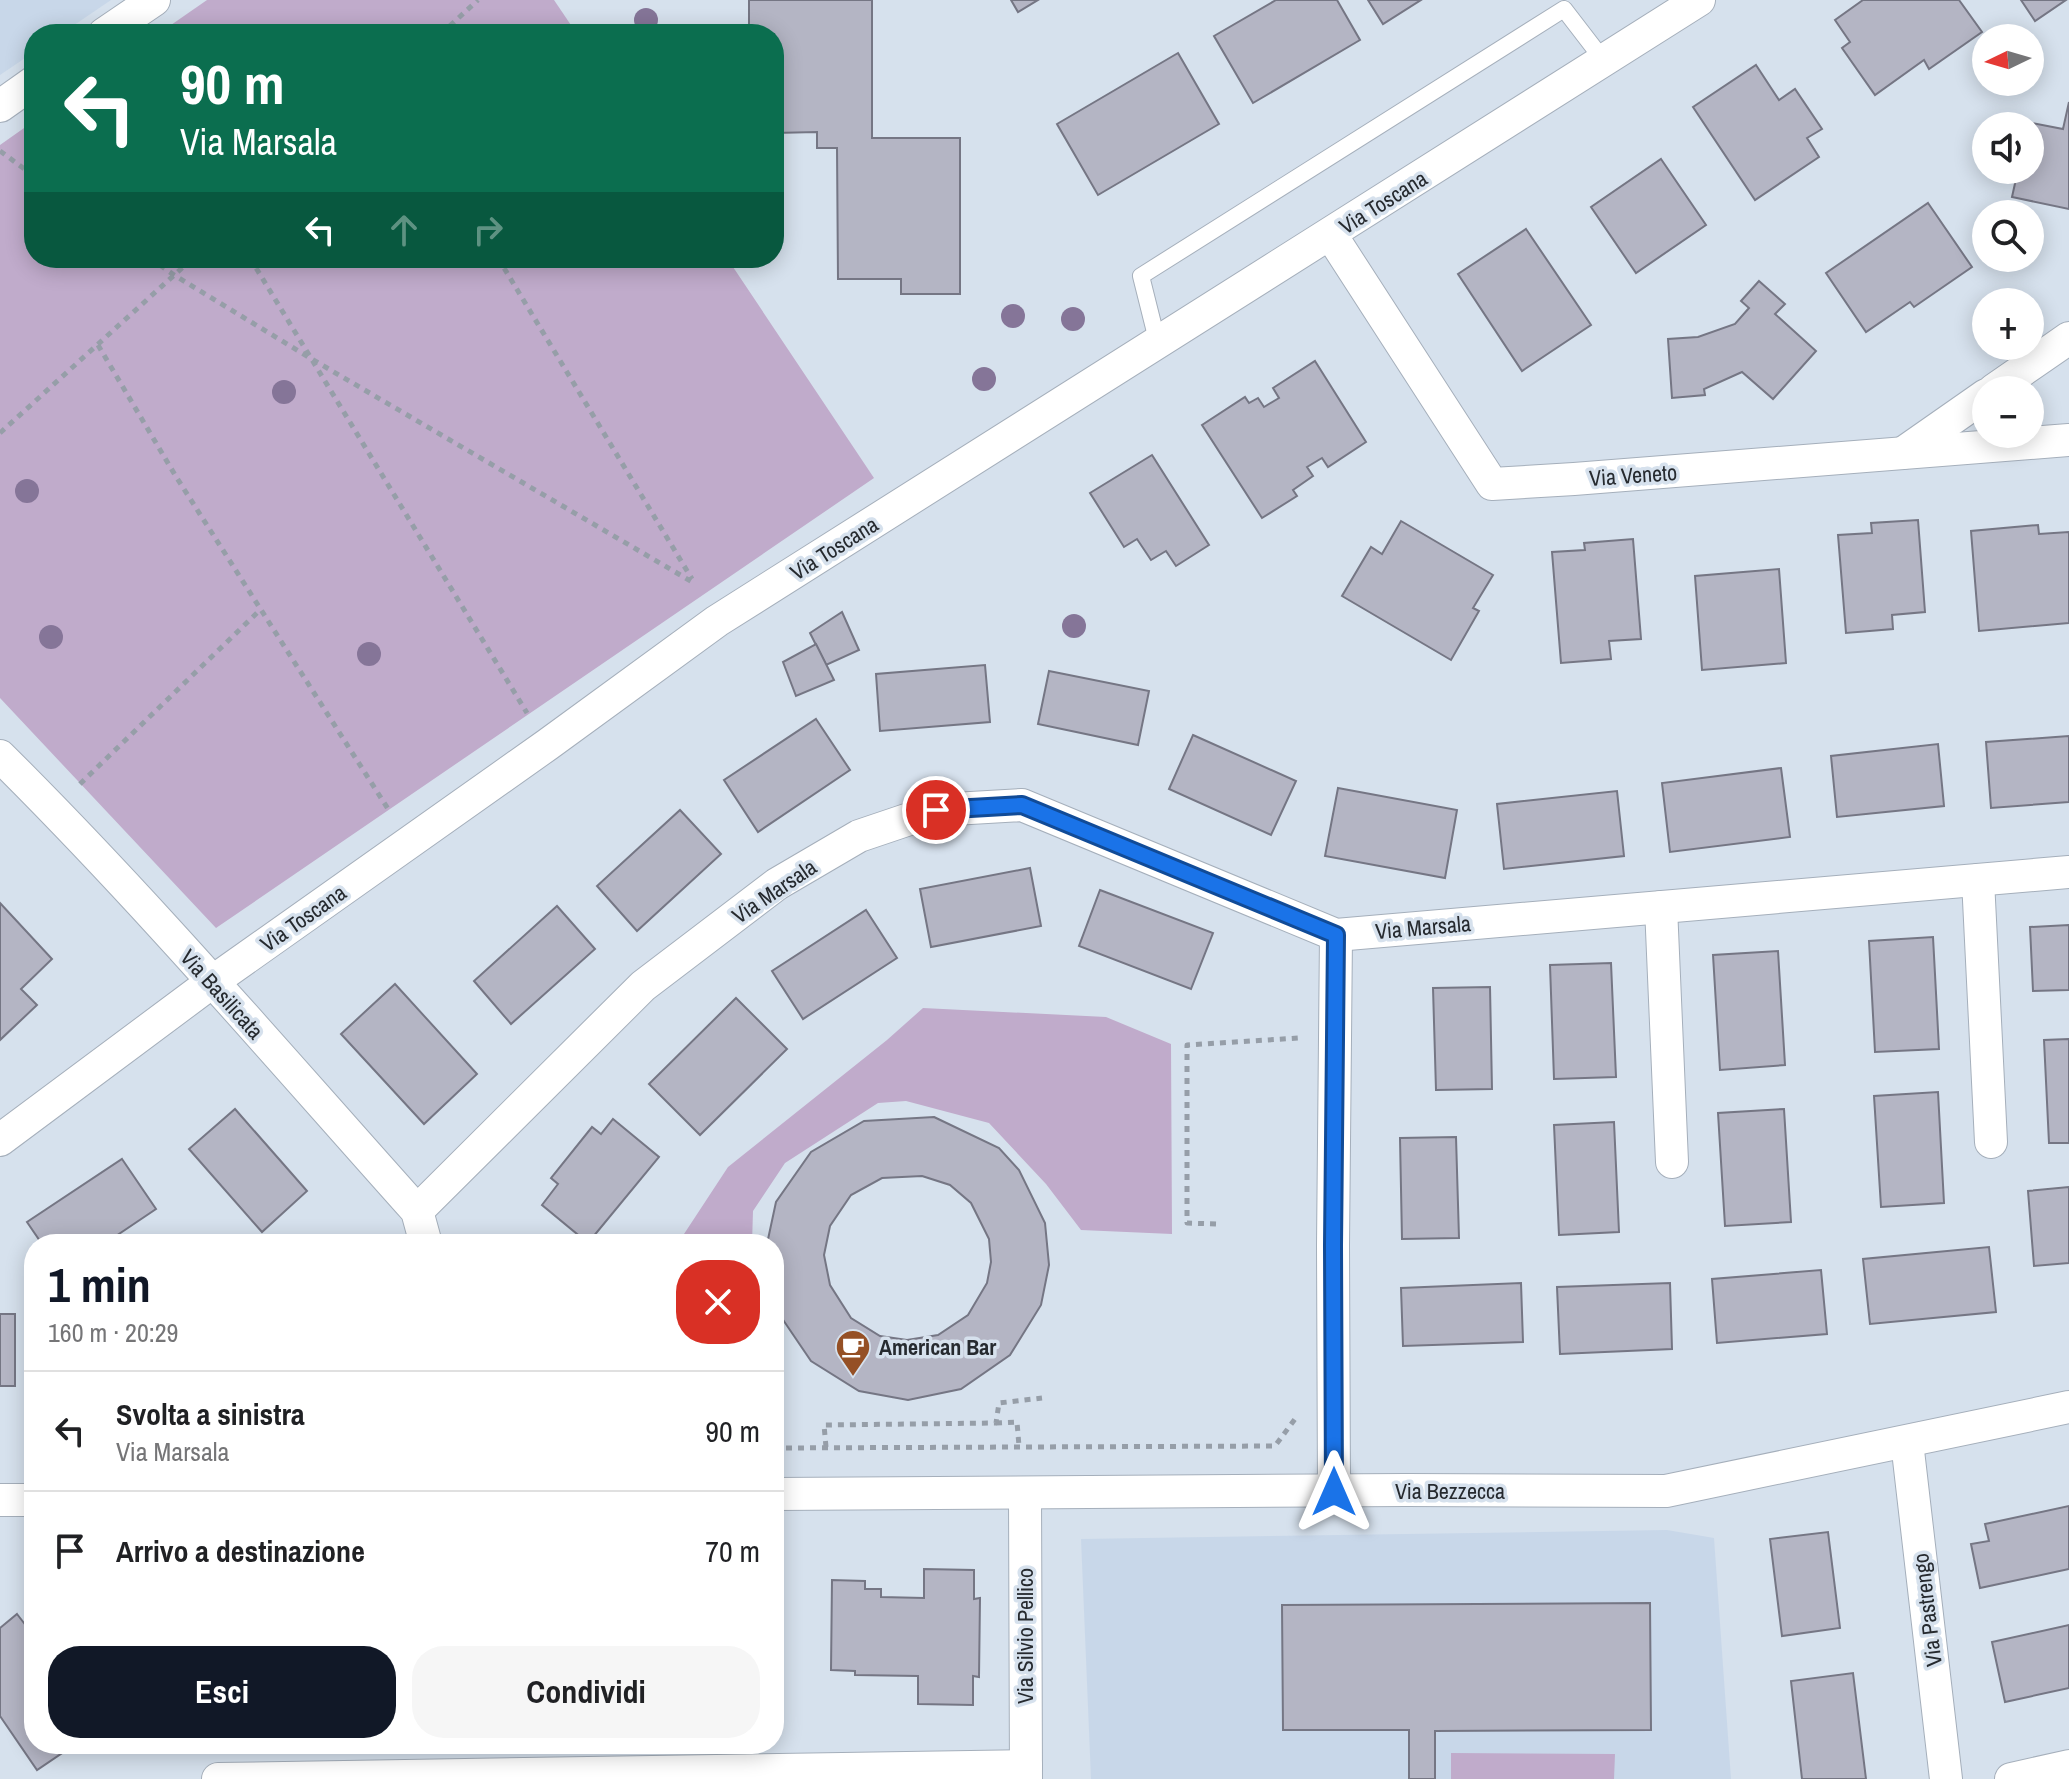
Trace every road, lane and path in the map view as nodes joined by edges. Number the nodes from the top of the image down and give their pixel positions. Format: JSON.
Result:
{"nodes":[{"id":1,"x":154,"y":0,"type":"edge"},
{"id":2,"x":478,"y":0,"type":"edge"},
{"id":3,"x":1699,"y":0,"type":"edge"},
{"id":4,"x":119,"y":24,"type":"edge"},
{"id":5,"x":452,"y":24,"type":"edge"},
{"id":6,"x":1604,"y":61,"type":"junction"},
{"id":7,"x":24,"y":89,"type":"edge"},
{"id":8,"x":0,"y":106,"type":"edge"},
{"id":9,"x":0,"y":151,"type":"edge"},
{"id":10,"x":24,"y":169,"type":"edge"},
{"id":11,"x":1331,"y":235,"type":"junction"},
{"id":12,"x":164,"y":268,"type":"edge"},
{"id":13,"x":182,"y":268,"type":"edge"},
{"id":14,"x":256,"y":268,"type":"edge"},
{"id":15,"x":504,"y":268,"type":"edge"},
{"id":16,"x":174,"y":275,"type":"junction"},
{"id":17,"x":2069,"y":338,"type":"edge"},
{"id":18,"x":1158,"y":344,"type":"junction"},
{"id":19,"x":98,"y":345,"type":"junction"},
{"id":20,"x":310,"y":358,"type":"junction"},
{"id":21,"x":2014,"y":376,"type":"edge"},
{"id":22,"x":1972,"y":405,"type":"edge"},
{"id":23,"x":0,"y":433,"type":"edge"},
{"id":24,"x":2069,"y":440,"type":"edge"},
{"id":25,"x":1900,"y":454,"type":"junction"},
{"id":26,"x":694,"y":583,"type":"junction"},
{"id":27,"x":260,"y":610,"type":"junction"},
{"id":28,"x":717,"y":621,"type":"junction"},
{"id":29,"x":547,"y":745,"type":"junction"},
{"id":30,"x":0,"y":756,"type":"edge"},
{"id":31,"x":54,"y":809,"type":"junction"},
{"id":32,"x":409,"y":843,"type":"junction"},
{"id":33,"x":2069,"y":872,"type":"edge"},
{"id":34,"x":1978,"y":880,"type":"junction"},
{"id":35,"x":1661,"y":907,"type":"junction"},
{"id":36,"x":1336,"y":935,"type":"junction"},
{"id":37,"x":212,"y":982,"type":"junction"},
{"id":38,"x":1301,"y":1051,"type":"dead end"},
{"id":39,"x":0,"y":1140,"type":"edge"},
{"id":40,"x":1991,"y":1142,"type":"dead end"},
{"id":41,"x":1672,"y":1162,"type":"dead end"},
{"id":42,"x":417,"y":1211,"type":"junction"},
{"id":43,"x":1216,"y":1224,"type":"dead end"},
{"id":44,"x":423,"y":1234,"type":"edge"},
{"id":45,"x":1042,"y":1398,"type":"dead end"},
{"id":46,"x":2069,"y":1407,"type":"edge"},
{"id":47,"x":1301,"y":1411,"type":"dead end"},
{"id":48,"x":996,"y":1423,"type":"junction"},
{"id":49,"x":1907,"y":1442,"type":"junction"},
{"id":50,"x":1019,"y":1446,"type":"junction"},
{"id":51,"x":826,"y":1447,"type":"junction"},
{"id":52,"x":784,"y":1448,"type":"edge"},
{"id":53,"x":1334,"y":1492,"type":"junction"},
{"id":54,"x":1025,"y":1493,"type":"junction"},
{"id":55,"x":784,"y":1494,"type":"edge"},
{"id":56,"x":0,"y":1500,"type":"edge"},
{"id":57,"x":24,"y":1500,"type":"edge"},
{"id":58,"x":2069,"y":1766,"type":"edge"},
{"id":59,"x":1026,"y":1772,"type":"edge"},
{"id":60,"x":218,"y":1779,"type":"edge"},
{"id":61,"x":1946,"y":1779,"type":"edge"},
{"id":62,"x":2011,"y":1779,"type":"edge"}],
"edges":[{"from":1,"to":4,"type":"street"},
{"from":2,"to":5,"type":"path"},
{"from":3,"to":6,"type":"street","name":"Via Toscana"},
{"from":6,"to":11,"type":"street","name":"Via Toscana"},
{"from":6,"to":18,"type":"lane"},
{"from":7,"to":8,"type":"street"},
{"from":9,"to":10,"type":"path"},
{"from":11,"to":18,"type":"street","name":"Via Toscana"},
{"from":11,"to":25,"type":"street","name":"Via Veneto"},
{"from":12,"to":16,"type":"path"},
{"from":13,"to":16,"type":"path"},
{"from":14,"to":20,"type":"path"},
{"from":15,"to":26,"type":"path"},
{"from":16,"to":19,"type":"path"},
{"from":16,"to":20,"type":"path"},
{"from":17,"to":21,"type":"street"},
{"from":18,"to":28,"type":"street","name":"Via Toscana"},
{"from":19,"to":23,"type":"path"},
{"from":19,"to":27,"type":"path"},
{"from":20,"to":26,"type":"path"},
{"from":20,"to":29,"type":"path"},
{"from":22,"to":25,"type":"street"},
{"from":24,"to":25,"type":"street","name":"Via Veneto"},
{"from":26,"to":28,"type":"path"},
{"from":27,"to":31,"type":"path"},
{"from":27,"to":32,"type":"path"},
{"from":28,"to":29,"type":"street","name":"Via Toscana"},
{"from":29,"to":32,"type":"street","name":"Via Toscana"},
{"from":30,"to":31,"type":"street","name":"Via Basilicata"},
{"from":31,"to":37,"type":"street","name":"Via Basilicata"},
{"from":32,"to":37,"type":"street","name":"Via Toscana"},
{"from":33,"to":34,"type":"street","name":"Via Marsala"},
{"from":34,"to":35,"type":"street","name":"Via Marsala"},
{"from":34,"to":40,"type":"street"},
{"from":35,"to":36,"type":"street","name":"Via Marsala"},
{"from":35,"to":41,"type":"street"},
{"from":36,"to":42,"type":"street","name":"Via Marsala"},
{"from":36,"to":53,"type":"street"},
{"from":37,"to":39,"type":"street","name":"Via Toscana"},
{"from":37,"to":42,"type":"street","name":"Via Basilicata"},
{"from":38,"to":43,"type":"path"},
{"from":42,"to":44,"type":"street","name":"Via Basilicata"},
{"from":45,"to":48,"type":"path"},
{"from":46,"to":49,"type":"street","name":"Via Bezzecca"},
{"from":47,"to":50,"type":"path"},
{"from":48,"to":50,"type":"path"},
{"from":48,"to":51,"type":"path"},
{"from":49,"to":53,"type":"street","name":"Via Bezzecca"},
{"from":49,"to":61,"type":"street","name":"Via Pastrengo"},
{"from":50,"to":51,"type":"path"},
{"from":51,"to":52,"type":"path"},
{"from":53,"to":54,"type":"street","name":"Via Bezzecca"},
{"from":54,"to":55,"type":"street","name":"Via Bezzecca"},
{"from":54,"to":59,"type":"street","name":"Via Silvio Pellico"},
{"from":56,"to":57,"type":"street"},
{"from":58,"to":62,"type":"street"},
{"from":59,"to":60,"type":"street"}]}
